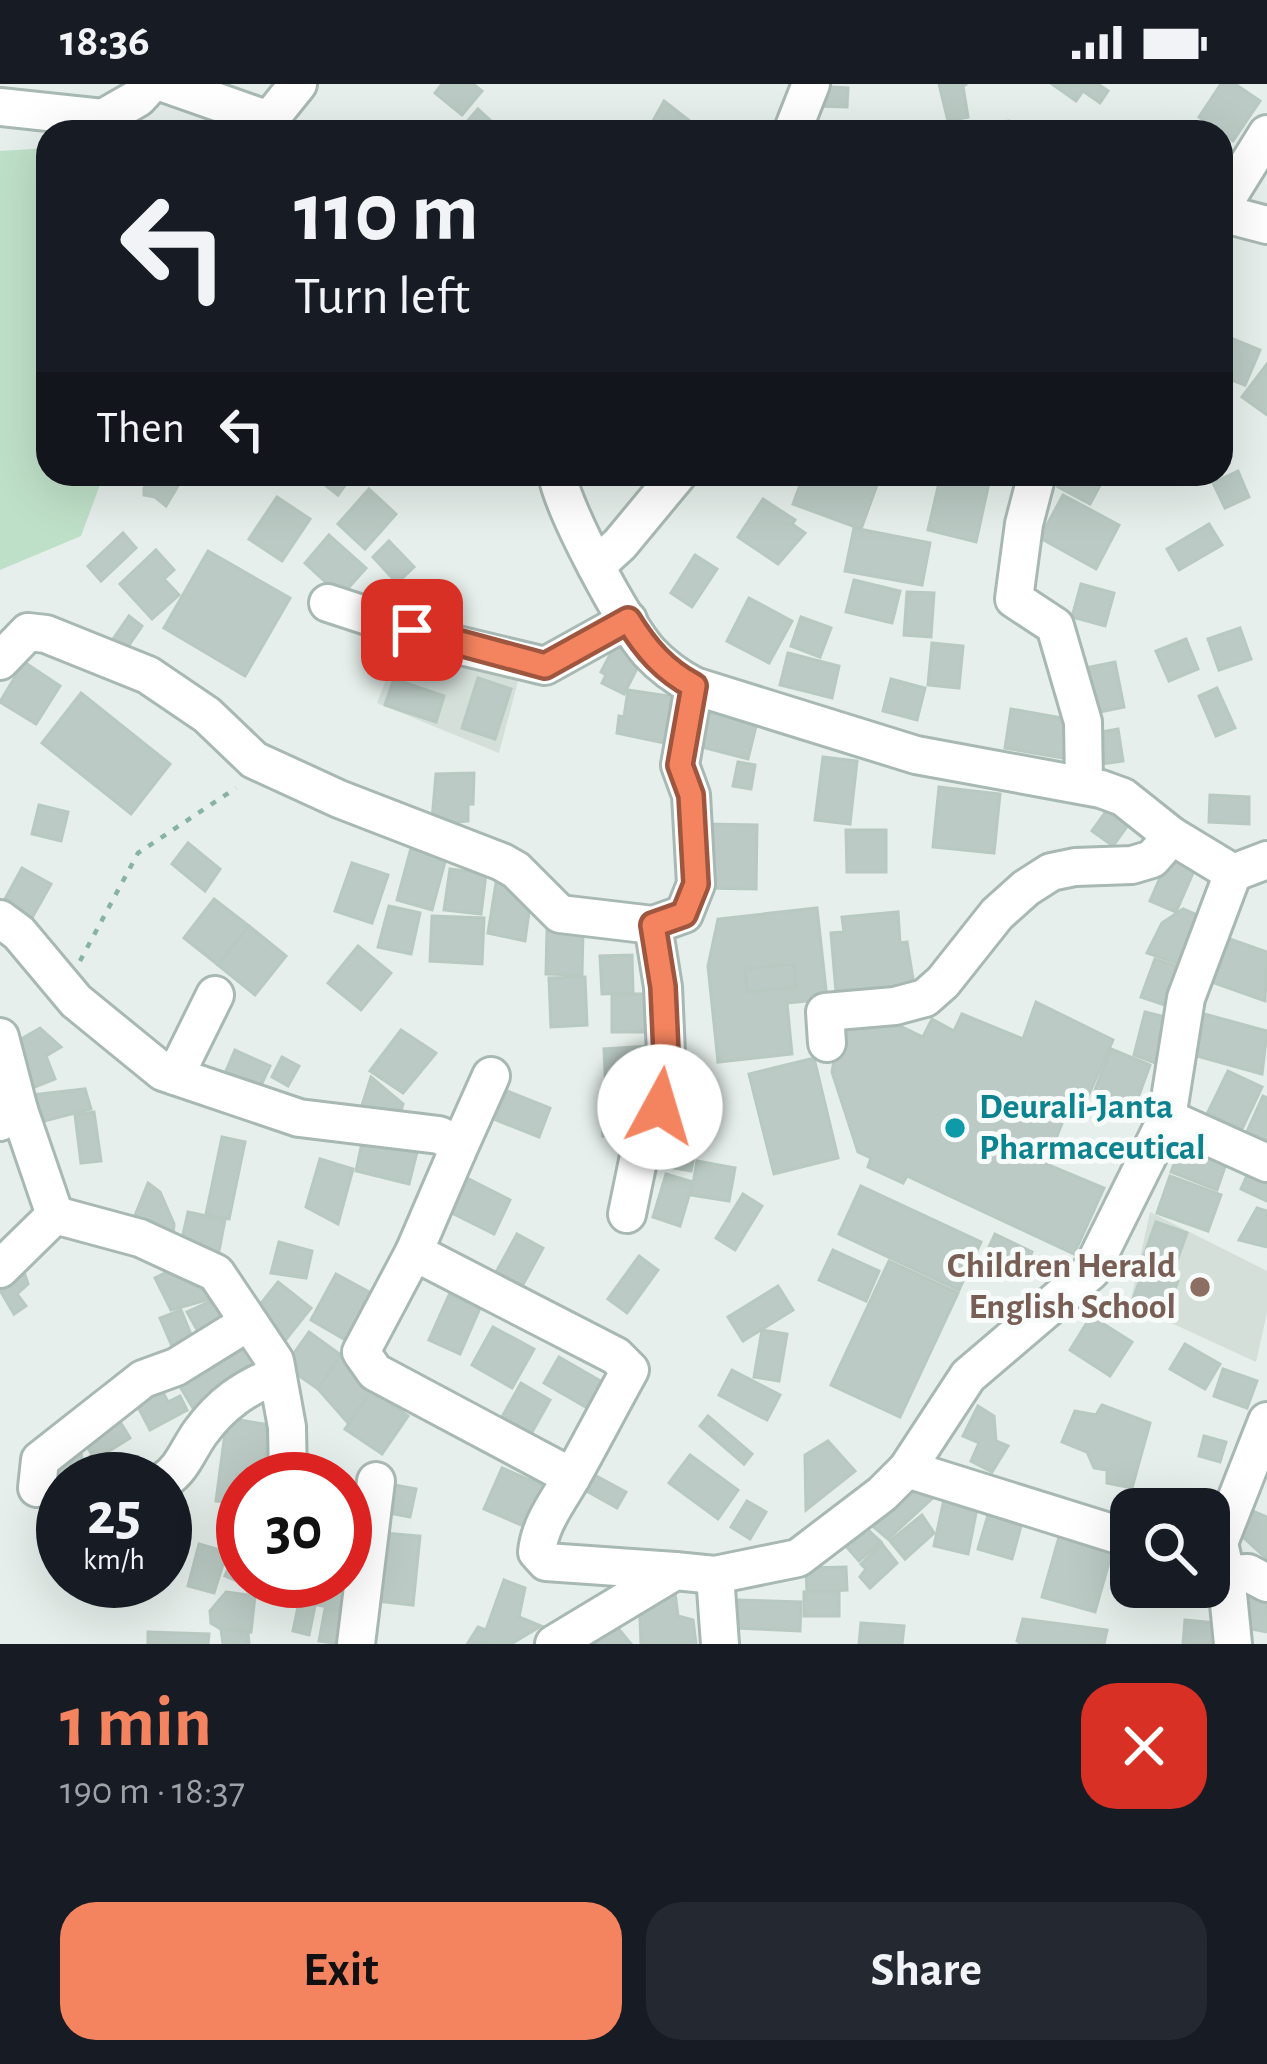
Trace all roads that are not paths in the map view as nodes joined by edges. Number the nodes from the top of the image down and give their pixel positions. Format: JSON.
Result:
{"nodes":[{"id":1,"x":151,"y":84,"type":"edge"},
{"id":2,"x":166,"y":84,"type":"edge"},
{"id":3,"x":298,"y":84,"type":"edge"},
{"id":4,"x":811,"y":84,"type":"edge"},
{"id":5,"x":0,"y":107,"type":"edge"},
{"id":6,"x":259,"y":120,"type":"edge"},
{"id":7,"x":277,"y":120,"type":"edge"},
{"id":8,"x":798,"y":120,"type":"edge"},
{"id":9,"x":1267,"y":134,"type":"edge"},
{"id":10,"x":1233,"y":191,"type":"edge"},
{"id":11,"x":1233,"y":215,"type":"edge"},
{"id":12,"x":1267,"y":225,"type":"edge"},
{"id":13,"x":559,"y":486,"type":"edge"},
{"id":14,"x":668,"y":486,"type":"edge"},
{"id":15,"x":1033,"y":486,"type":"edge"},
{"id":16,"x":596,"y":566,"type":"junction"},
{"id":17,"x":328,"y":603,"type":"dead end"},
{"id":18,"x":628,"y":620,"type":"junction"},
{"id":19,"x":0,"y":661,"type":"edge"},
{"id":20,"x":694,"y":686,"type":"junction"},
{"id":21,"x":1084,"y":784,"type":"junction"},
{"id":22,"x":1172,"y":836,"type":"junction"},
{"id":23,"x":1250,"y":866,"type":"edge"},
{"id":24,"x":0,"y":919,"type":"edge"},
{"id":25,"x":653,"y":925,"type":"junction"},
{"id":26,"x":214,"y":995,"type":"dead end"},
{"id":27,"x":0,"y":1037,"type":"edge"},
{"id":28,"x":827,"y":1043,"type":"dead end"},
{"id":29,"x":175,"y":1076,"type":"junction"},
{"id":30,"x":491,"y":1076,"type":"dead end"},
{"id":31,"x":10,"y":1116,"type":"edge"},
{"id":32,"x":1167,"y":1118,"type":"junction"},
{"id":33,"x":457,"y":1152,"type":"junction"},
{"id":34,"x":1267,"y":1162,"type":"edge"},
{"id":35,"x":627,"y":1214,"type":"dead end"},
{"id":36,"x":55,"y":1215,"type":"junction"},
{"id":37,"x":414,"y":1252,"type":"junction"},
{"id":38,"x":0,"y":1269,"type":"edge"},
{"id":39,"x":248,"y":1324,"type":"junction"},
{"id":40,"x":277,"y":1375,"type":"junction"},
{"id":41,"x":1267,"y":1421,"type":"edge"},
{"id":42,"x":50,"y":1452,"type":"edge"},
{"id":43,"x":189,"y":1452,"type":"edge"},
{"id":44,"x":287,"y":1452,"type":"edge"},
{"id":45,"x":907,"y":1469,"type":"junction"},
{"id":46,"x":572,"y":1477,"type":"junction"},
{"id":47,"x":376,"y":1481,"type":"dead end"},
{"id":48,"x":1230,"y":1521,"type":"edge"},
{"id":49,"x":1110,"y":1532,"type":"edge"},
{"id":50,"x":1230,"y":1561,"type":"edge"},
{"id":51,"x":675,"y":1571,"type":"junction"},
{"id":52,"x":716,"y":1575,"type":"junction"},
{"id":53,"x":1267,"y":1582,"type":"edge"},
{"id":54,"x":1227,"y":1608,"type":"edge"},
{"id":55,"x":356,"y":1644,"type":"edge"},
{"id":56,"x":554,"y":1644,"type":"edge"},
{"id":57,"x":720,"y":1644,"type":"edge"},
{"id":58,"x":1233,"y":1644,"type":"edge"}],
"edges":[{"from":1,"to":5,"type":"street"},
{"from":2,"to":6,"type":"street"},
{"from":3,"to":7,"type":"street"},
{"from":4,"to":8,"type":"street"},
{"from":9,"to":10,"type":"street"},
{"from":11,"to":12,"type":"street"},
{"from":13,"to":16,"type":"street"},
{"from":14,"to":16,"type":"street"},
{"from":15,"to":21,"type":"street"},
{"from":16,"to":18,"type":"street"},
{"from":17,"to":18,"type":"street"},
{"from":18,"to":20,"type":"street"},
{"from":19,"to":25,"type":"street"},
{"from":20,"to":21,"type":"street"},
{"from":20,"to":25,"type":"street"},
{"from":21,"to":22,"type":"street"},
{"from":22,"to":23,"type":"street"},
{"from":22,"to":28,"type":"street"},
{"from":23,"to":32,"type":"street"},
{"from":24,"to":29,"type":"street"},
{"from":25,"to":35,"type":"street"},
{"from":26,"to":29,"type":"street"},
{"from":27,"to":31,"type":"street"},
{"from":29,"to":33,"type":"street"},
{"from":30,"to":33,"type":"street"},
{"from":31,"to":36,"type":"street"},
{"from":32,"to":34,"type":"street"},
{"from":32,"to":45,"type":"street"},
{"from":33,"to":37,"type":"street"},
{"from":36,"to":38,"type":"street"},
{"from":36,"to":39,"type":"street"},
{"from":37,"to":46,"type":"street"},
{"from":37,"to":46,"type":"street"},
{"from":39,"to":40,"type":"street"},
{"from":39,"to":42,"type":"street"},
{"from":40,"to":43,"type":"street"},
{"from":40,"to":44,"type":"street"},
{"from":41,"to":48,"type":"street"},
{"from":45,"to":49,"type":"street"},
{"from":45,"to":52,"type":"street"},
{"from":46,"to":51,"type":"street"},
{"from":47,"to":55,"type":"street"},
{"from":50,"to":53,"type":"street"},
{"from":51,"to":52,"type":"street"},
{"from":51,"to":56,"type":"street"},
{"from":52,"to":57,"type":"street"},
{"from":54,"to":58,"type":"street"}]}
